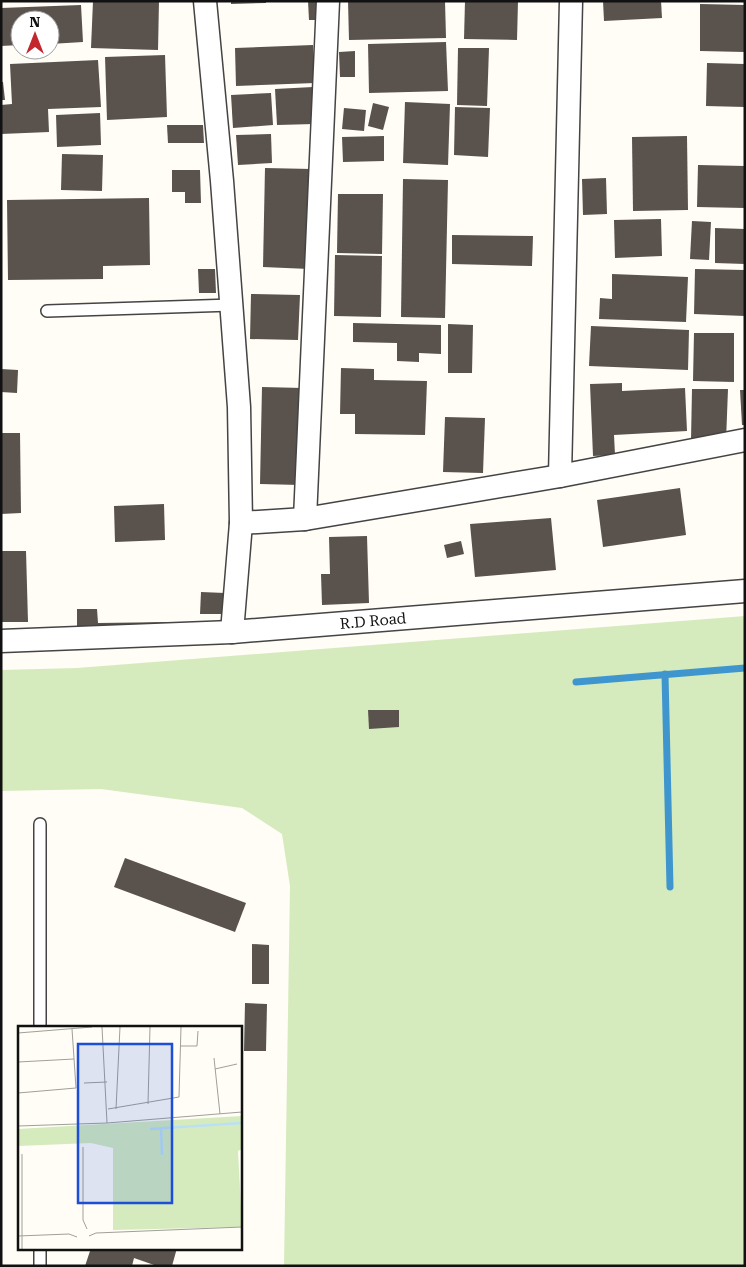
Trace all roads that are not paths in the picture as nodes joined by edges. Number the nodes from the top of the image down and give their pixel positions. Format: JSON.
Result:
{"nodes":[{"id":1,"x":205,"y":1,"type":"edge"},
{"id":2,"x":328,"y":1,"type":"edge"},
{"id":3,"x":571,"y":1,"type":"edge"},
{"id":4,"x":232,"y":305,"type":"junction"},
{"id":5,"x":47,"y":311,"type":"dead end"},
{"id":6,"x":745,"y":440,"type":"edge"},
{"id":7,"x":560,"y":476,"type":"junction"},
{"id":8,"x":305,"y":519,"type":"junction"},
{"id":9,"x":241,"y":523,"type":"junction"},
{"id":10,"x":745,"y":591,"type":"edge"},
{"id":11,"x":232,"y":632,"type":"junction"},
{"id":12,"x":1,"y":641,"type":"edge"},
{"id":13,"x":40,"y":824,"type":"dead end"},
{"id":14,"x":40,"y":1026,"type":"edge"},
{"id":15,"x":40,"y":1250,"type":"edge"},
{"id":16,"x":40,"y":1266,"type":"edge"}],
"edges":[{"from":1,"to":4,"type":"street"},
{"from":2,"to":8,"type":"street"},
{"from":3,"to":7,"type":"street"},
{"from":4,"to":5,"type":"lane"},
{"from":4,"to":9,"type":"street"},
{"from":6,"to":7,"type":"street"},
{"from":7,"to":8,"type":"street"},
{"from":8,"to":9,"type":"street"},
{"from":9,"to":11,"type":"street"},
{"from":10,"to":11,"type":"street","name":"R.D Road"},
{"from":11,"to":12,"type":"street","name":"R.D Road"},
{"from":13,"to":14,"type":"lane"},
{"from":15,"to":16,"type":"lane"}]}
